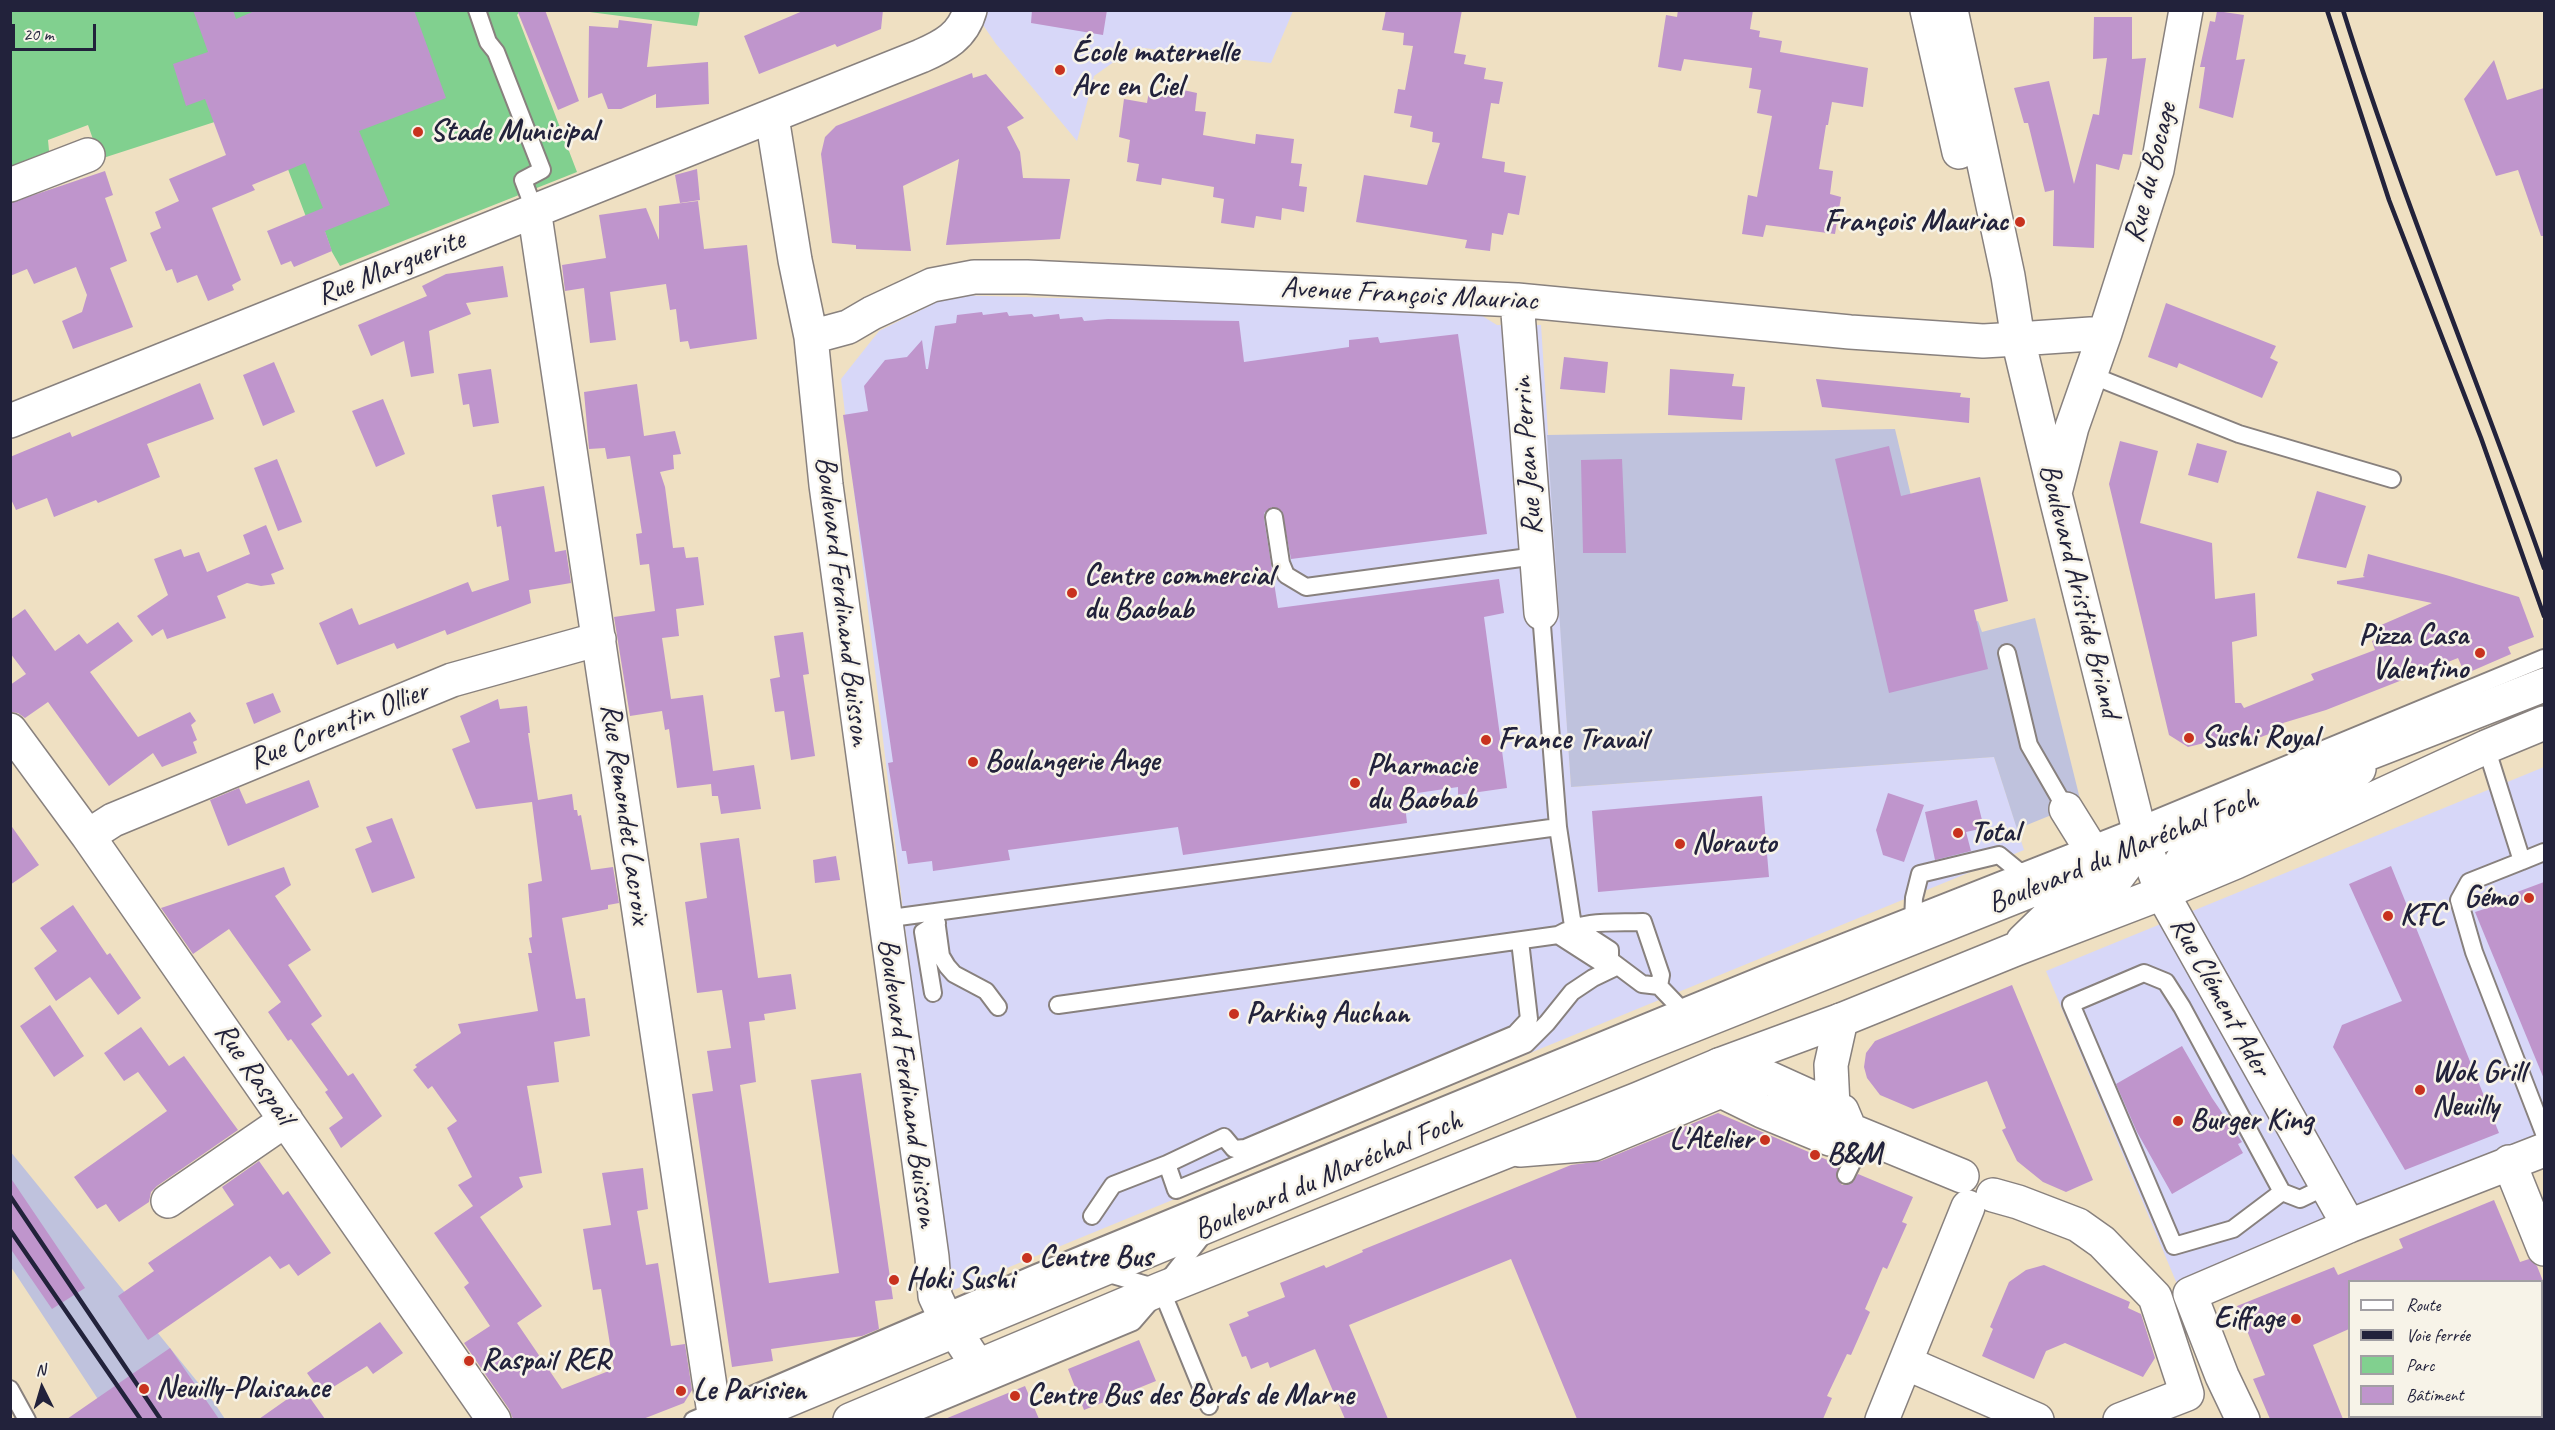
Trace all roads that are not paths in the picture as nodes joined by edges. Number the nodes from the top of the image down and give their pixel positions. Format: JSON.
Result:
{"nodes":[{"id":1,"x":477,"y":10,"type":"edge"},
{"id":2,"x":970,"y":10,"type":"edge"},
{"id":3,"x":1927,"y":10,"type":"edge"},
{"id":4,"x":1952,"y":10,"type":"edge"},
{"id":5,"x":2186,"y":10,"type":"edge"},
{"id":6,"x":772,"y":117,"type":"junction"},
{"id":7,"x":88,"y":155,"type":"dead end"},
{"id":8,"x":10,"y":185,"type":"edge"},
{"id":9,"x":534,"y":209,"type":"junction"},
{"id":10,"x":1516,"y":300,"type":"junction"},
{"id":11,"x":2105,"y":333,"type":"junction"},
{"id":12,"x":811,"y":337,"type":"junction"},
{"id":13,"x":2018,"y":339,"type":"junction"},
{"id":14,"x":2091,"y":375,"type":"junction"},
{"id":15,"x":10,"y":421,"type":"edge"},
{"id":16,"x":2392,"y":479,"type":"dead end"},
{"id":17,"x":2055,"y":494,"type":"junction"},
{"id":18,"x":1274,"y":517,"type":"dead end"},
{"id":19,"x":1536,"y":556,"type":"junction"},
{"id":20,"x":1541,"y":613,"type":"joint"},
{"id":21,"x":599,"y":639,"type":"junction"},
{"id":22,"x":2007,"y":653,"type":"dead end"},
{"id":23,"x":2544,"y":658,"type":"edge"},
{"id":24,"x":2544,"y":685,"type":"edge"},
{"id":25,"x":2544,"y":723,"type":"edge"},
{"id":26,"x":10,"y":730,"type":"edge"},
{"id":27,"x":2395,"y":743,"type":"junction"},
{"id":28,"x":2486,"y":747,"type":"junction"},
{"id":29,"x":2066,"y":809,"type":"joint"},
{"id":30,"x":1558,"y":827,"type":"junction"},
{"id":31,"x":2141,"y":835,"type":"junction"},
{"id":32,"x":87,"y":836,"type":"junction"},
{"id":33,"x":2544,"y":852,"type":"edge"},
{"id":34,"x":2093,"y":854,"type":"junction"},
{"id":35,"x":2522,"y":861,"type":"junction"},
{"id":36,"x":2030,"y":879,"type":"junction"},
{"id":37,"x":2162,"y":893,"type":"junction"},
{"id":38,"x":936,"y":918,"type":"junction"},
{"id":39,"x":884,"y":919,"type":"junction"},
{"id":40,"x":1574,"y":926,"type":"junction"},
{"id":41,"x":1913,"y":926,"type":"junction"},
{"id":42,"x":1558,"y":935,"type":"junction"},
{"id":43,"x":1520,"y":941,"type":"junction"},
{"id":44,"x":2016,"y":949,"type":"junction"},
{"id":45,"x":1614,"y":963,"type":"junction"},
{"id":46,"x":1659,"y":986,"type":"junction"},
{"id":47,"x":933,"y":993,"type":"dead end"},
{"id":48,"x":1058,"y":1005,"type":"dead end"},
{"id":49,"x":998,"y":1007,"type":"dead end"},
{"id":50,"x":1692,"y":1016,"type":"junction"},
{"id":51,"x":1841,"y":1020,"type":"junction"},
{"id":52,"x":1720,"y":1078,"type":"junction"},
{"id":53,"x":286,"y":1120,"type":"junction"},
{"id":54,"x":1849,"y":1124,"type":"junction"},
{"id":55,"x":2544,"y":1133,"type":"edge"},
{"id":56,"x":2544,"y":1150,"type":"edge"},
{"id":57,"x":2509,"y":1162,"type":"junction"},
{"id":58,"x":1167,"y":1164,"type":"junction"},
{"id":59,"x":1846,"y":1175,"type":"dead end"},
{"id":60,"x":2326,"y":1186,"type":"junction"},
{"id":61,"x":2282,"y":1192,"type":"junction"},
{"id":62,"x":168,"y":1201,"type":"dead end"},
{"id":63,"x":1981,"y":1201,"type":"junction"},
{"id":64,"x":1092,"y":1216,"type":"dead end"},
{"id":65,"x":1211,"y":1224,"type":"junction"},
{"id":66,"x":2349,"y":1226,"type":"junction"},
{"id":67,"x":2544,"y":1249,"type":"edge"},
{"id":68,"x":1098,"y":1271,"type":"junction"},
{"id":69,"x":1161,"y":1289,"type":"junction"},
{"id":70,"x":948,"y":1323,"type":"junction"},
{"id":71,"x":1906,"y":1363,"type":"junction"},
{"id":72,"x":978,"y":1366,"type":"junction"},
{"id":73,"x":10,"y":1389,"type":"edge"},
{"id":74,"x":1209,"y":1406,"type":"dead end"},
{"id":75,"x":715,"y":1417,"type":"edge"},
{"id":76,"x":27,"y":1419,"type":"edge"},
{"id":77,"x":494,"y":1419,"type":"edge"},
{"id":78,"x":850,"y":1419,"type":"edge"},
{"id":79,"x":898,"y":1419,"type":"edge"},
{"id":80,"x":1882,"y":1419,"type":"edge"},
{"id":81,"x":2037,"y":1419,"type":"edge"},
{"id":82,"x":2120,"y":1419,"type":"edge"},
{"id":83,"x":2243,"y":1419,"type":"edge"}],
"edges":[{"from":1,"to":9,"type":"lane"},
{"from":2,"to":6,"type":"street"},
{"from":3,"to":13,"type":"street","name":"Boulevard Aristide Briand"},
{"from":4,"to":13,"type":"street","name":"Boulevard Aristide Briand"},
{"from":5,"to":11,"type":"street","name":"Rue du Bocage"},
{"from":6,"to":9,"type":"street","name":"Rue Marguerite"},
{"from":6,"to":12,"type":"street","name":"Boulevard Ferdinand Buisson"},
{"from":7,"to":8,"type":"street"},
{"from":9,"to":15,"type":"street","name":"Rue Marguerite"},
{"from":9,"to":21,"type":"street","name":"Rue Remondet Lacroix"},
{"from":10,"to":12,"type":"street","name":"Avenue François Mauriac"},
{"from":10,"to":13,"type":"street","name":"Avenue François Mauriac"},
{"from":10,"to":19,"type":"street","name":"Rue Jean Perrin"},
{"from":11,"to":13,"type":"street"},
{"from":11,"to":14,"type":"street","name":"Rue du Bocage"},
{"from":12,"to":39,"type":"street","name":"Boulevard Ferdinand Buisson"},
{"from":13,"to":17,"type":"street","name":"Boulevard Aristide Briand"},
{"from":14,"to":16,"type":"lane"},
{"from":14,"to":17,"type":"street","name":"Rue du Bocage"},
{"from":17,"to":31,"type":"street","name":"Boulevard Aristide Briand"},
{"from":18,"to":19,"type":"lane"},
{"from":19,"to":20,"type":"street","name":"Rue Jean Perrin"},
{"from":20,"to":30,"type":"lane"},
{"from":21,"to":32,"type":"street","name":"Rue Corentin Ollier"},
{"from":21,"to":75,"type":"street","name":"Rue Remondet Lacroix"},
{"from":22,"to":29,"type":"lane"},
{"from":23,"to":31,"type":"lane"},
{"from":24,"to":27,"type":"street","name":"Boulevard du Maréchal Foch"},
{"from":25,"to":28,"type":"street","name":"Boulevard du Maréchal Foch"},
{"from":26,"to":32,"type":"street","name":"Rue Raspail"},
{"from":27,"to":31,"type":"street","name":"Boulevard du Maréchal Foch"},
{"from":27,"to":37,"type":"street"},
{"from":28,"to":35,"type":"lane"},
{"from":28,"to":37,"type":"street","name":"Boulevard du Maréchal Foch"},
{"from":29,"to":34,"type":"street"},
{"from":30,"to":38,"type":"lane"},
{"from":30,"to":40,"type":"lane"},
{"from":31,"to":34,"type":"street","name":"Boulevard du Maréchal Foch"},
{"from":31,"to":37,"type":"street","name":"Boulevard Aristide Briand"},
{"from":31,"to":44,"type":"street"},
{"from":32,"to":53,"type":"street","name":"Rue Raspail"},
{"from":33,"to":35,"type":"lane"},
{"from":34,"to":36,"type":"street","name":"Boulevard du Maréchal Foch"},
{"from":35,"to":55,"type":"lane"},
{"from":36,"to":41,"type":"street","name":"Boulevard du Maréchal Foch"},
{"from":36,"to":41,"type":"lane"},
{"from":37,"to":44,"type":"street","name":"Boulevard du Maréchal Foch"},
{"from":37,"to":60,"type":"street","name":"Rue Clément Ader"},
{"from":38,"to":39,"type":"lane"},
{"from":38,"to":47,"type":"lane"},
{"from":38,"to":49,"type":"lane"},
{"from":39,"to":70,"type":"street","name":"Boulevard Ferdinand Buisson"},
{"from":40,"to":42,"type":"lane"},
{"from":40,"to":45,"type":"lane"},
{"from":40,"to":46,"type":"lane"},
{"from":41,"to":50,"type":"street","name":"Boulevard du Maréchal Foch"},
{"from":42,"to":43,"type":"lane"},
{"from":42,"to":45,"type":"lane"},
{"from":43,"to":48,"type":"lane"},
{"from":43,"to":58,"type":"lane"},
{"from":44,"to":51,"type":"street","name":"Boulevard du Maréchal Foch"},
{"from":45,"to":46,"type":"lane"},
{"from":45,"to":58,"type":"lane"},
{"from":46,"to":50,"type":"lane"},
{"from":50,"to":52,"type":"street"},
{"from":50,"to":65,"type":"street","name":"Boulevard du Maréchal Foch"},
{"from":50,"to":70,"type":"lane"},
{"from":51,"to":52,"type":"street","name":"Boulevard du Maréchal Foch"},
{"from":51,"to":54,"type":"street"},
{"from":52,"to":54,"type":"street"},
{"from":52,"to":69,"type":"street","name":"Boulevard du Maréchal Foch"},
{"from":53,"to":62,"type":"street"},
{"from":53,"to":77,"type":"street","name":"Rue Raspail"},
{"from":54,"to":59,"type":"lane"},
{"from":54,"to":63,"type":"street"},
{"from":56,"to":57,"type":"street"},
{"from":57,"to":66,"type":"street"},
{"from":57,"to":67,"type":"street"},
{"from":58,"to":64,"type":"lane"},
{"from":60,"to":61,"type":"lane"},
{"from":60,"to":66,"type":"street","name":"Rue Clément Ader"},
{"from":61,"to":61,"type":"lane"},
{"from":63,"to":71,"type":"street"},
{"from":63,"to":82,"type":"street"},
{"from":65,"to":68,"type":"street","name":"Boulevard du Maréchal Foch"},
{"from":65,"to":69,"type":"lane"},
{"from":66,"to":83,"type":"street"},
{"from":68,"to":69,"type":"lane"},
{"from":68,"to":70,"type":"street","name":"Boulevard du Maréchal Foch"},
{"from":69,"to":72,"type":"street","name":"Boulevard du Maréchal Foch"},
{"from":69,"to":74,"type":"lane"},
{"from":69,"to":79,"type":"lane"},
{"from":70,"to":72,"type":"street","name":"Boulevard Ferdinand Buisson"},
{"from":70,"to":75,"type":"street","name":"Boulevard du Maréchal Foch"},
{"from":71,"to":80,"type":"street"},
{"from":71,"to":81,"type":"street"},
{"from":72,"to":78,"type":"street","name":"Boulevard du Maréchal Foch"},
{"from":73,"to":76,"type":"lane"}]}
